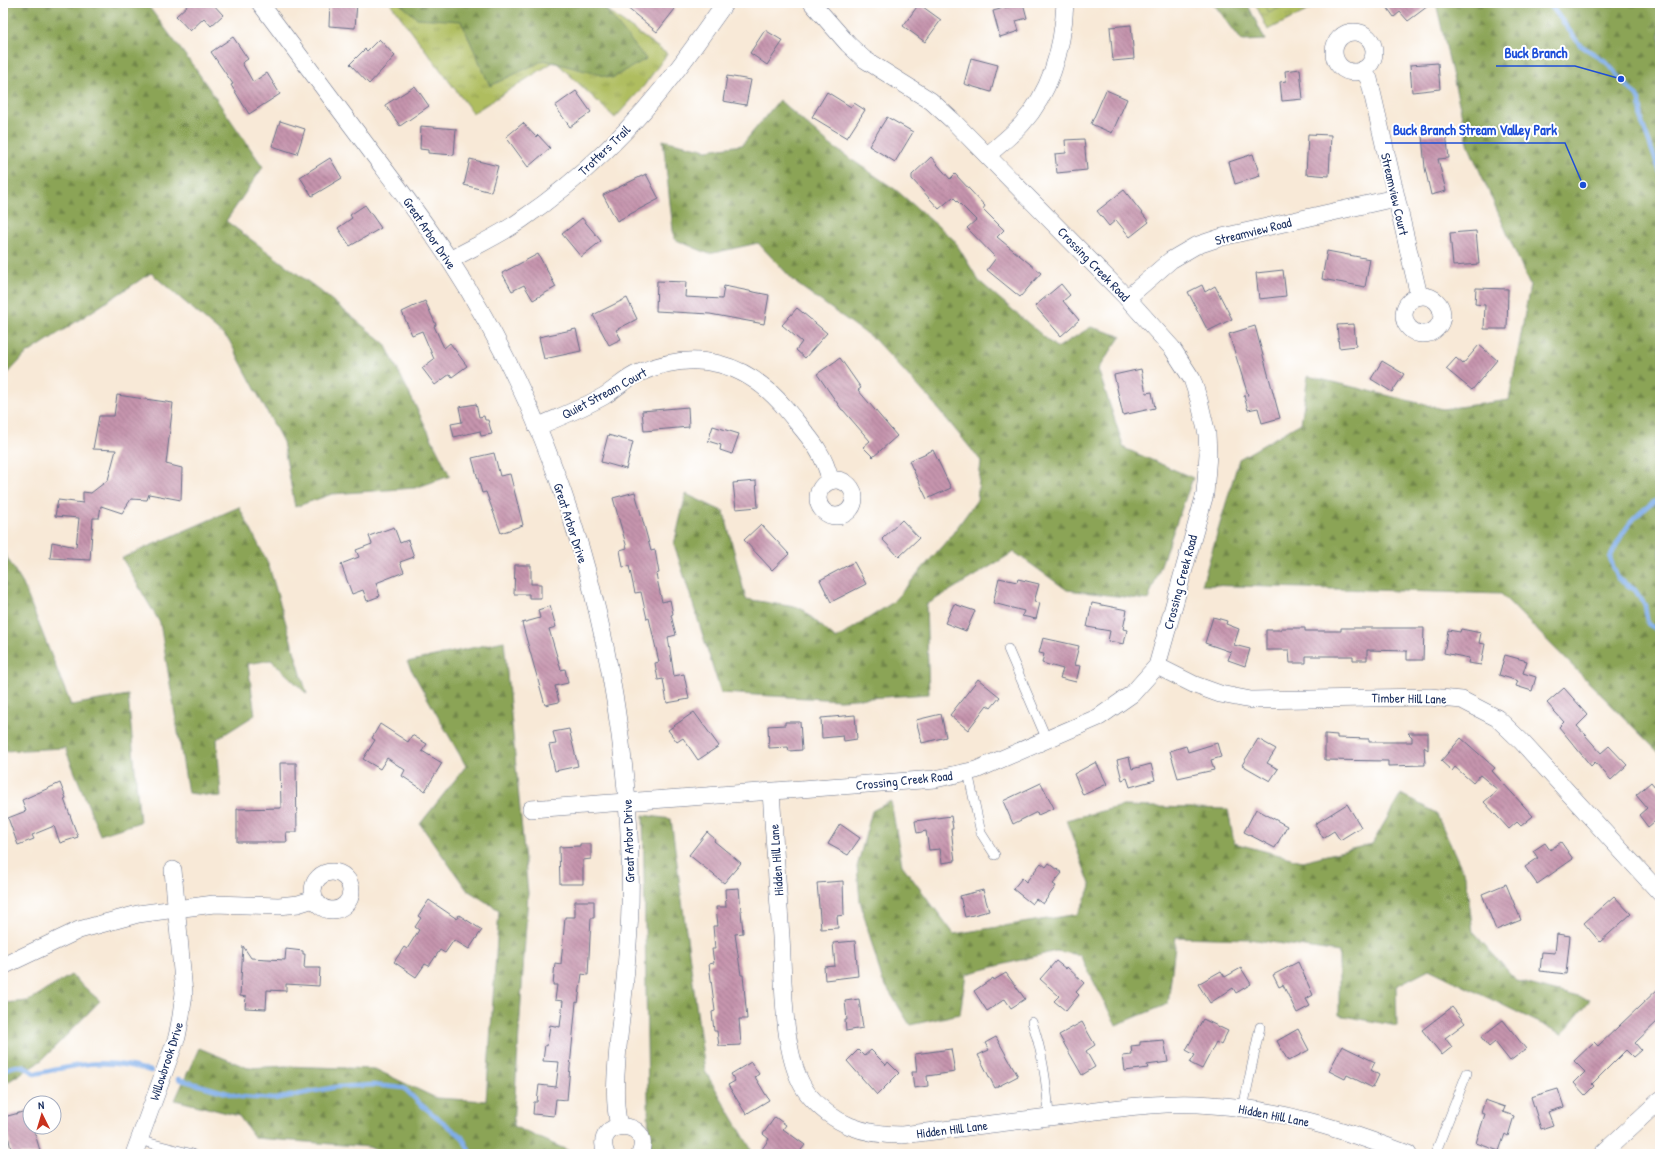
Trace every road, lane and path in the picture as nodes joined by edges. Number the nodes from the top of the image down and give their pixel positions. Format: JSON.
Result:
{"nodes":[{"id":1,"x":260,"y":3,"type":"edge"},
{"id":2,"x":725,"y":3,"type":"edge"},
{"id":3,"x":812,"y":3,"type":"edge"},
{"id":4,"x":1065,"y":3,"type":"edge"},
{"id":5,"x":1362,"y":70,"type":"dead end"},
{"id":6,"x":988,"y":155,"type":"junction"},
{"id":7,"x":1395,"y":198,"type":"junction"},
{"id":8,"x":450,"y":260,"type":"junction"},
{"id":9,"x":1419,"y":296,"type":"dead end"},
{"id":10,"x":1127,"y":298,"type":"junction"},
{"id":11,"x":537,"y":427,"type":"junction"},
{"id":12,"x":830,"y":480,"type":"dead end"},
{"id":13,"x":1008,"y":649,"type":"dead end"},
{"id":14,"x":1157,"y":666,"type":"junction"},
{"id":15,"x":1047,"y":740,"type":"junction"},
{"id":16,"x":968,"y":772,"type":"junction"},
{"id":17,"x":771,"y":792,"type":"junction"},
{"id":18,"x":627,"y":802,"type":"junction"},
{"id":19,"x":531,"y":809,"type":"dead end"},
{"id":20,"x":994,"y":855,"type":"dead end"},
{"id":21,"x":173,"y":870,"type":"dead end"},
{"id":22,"x":1660,"y":893,"type":"edge"},
{"id":23,"x":314,"y":899,"type":"dead end"},
{"id":24,"x":176,"y":908,"type":"junction"},
{"id":25,"x":3,"y":966,"type":"edge"},
{"id":26,"x":1032,"y":1022,"type":"dead end"},
{"id":27,"x":1260,"y":1026,"type":"dead end"},
{"id":28,"x":1467,"y":1073,"type":"dead end"},
{"id":29,"x":1660,"y":1100,"type":"edge"},
{"id":30,"x":1243,"y":1108,"type":"junction"},
{"id":31,"x":1050,"y":1117,"type":"junction"},
{"id":32,"x":619,"y":1126,"type":"junction"},
{"id":33,"x":136,"y":1147,"type":"edge"},
{"id":34,"x":193,"y":1154,"type":"edge"},
{"id":35,"x":606,"y":1154,"type":"edge"},
{"id":36,"x":640,"y":1154,"type":"edge"},
{"id":37,"x":1408,"y":1154,"type":"edge"},
{"id":38,"x":1435,"y":1154,"type":"edge"},
{"id":39,"x":1602,"y":1154,"type":"edge"}],
"edges":[{"from":1,"to":8,"type":"street","name":"Great Arbor Drive"},
{"from":2,"to":8,"type":"street","name":"Trotters Trail"},
{"from":3,"to":6,"type":"street","name":"Crossing Creek Road"},
{"from":4,"to":6,"type":"street"},
{"from":5,"to":7,"type":"street","name":"Streamview Court"},
{"from":6,"to":10,"type":"street","name":"Crossing Creek Road"},
{"from":7,"to":9,"type":"street","name":"Streamview Court"},
{"from":7,"to":10,"type":"street","name":"Streamview Road"},
{"from":8,"to":11,"type":"street","name":"Great Arbor Drive"},
{"from":10,"to":14,"type":"street","name":"Crossing Creek Road"},
{"from":11,"to":12,"type":"street","name":"Quiet Stream Court"},
{"from":11,"to":18,"type":"street","name":"Great Arbor Drive"},
{"from":13,"to":15,"type":"lane"},
{"from":14,"to":15,"type":"street","name":"Crossing Creek Road"},
{"from":14,"to":22,"type":"street","name":"Timber Hill Lane"},
{"from":15,"to":16,"type":"street","name":"Crossing Creek Road"},
{"from":16,"to":17,"type":"street","name":"Crossing Creek Road"},
{"from":16,"to":20,"type":"lane"},
{"from":17,"to":18,"type":"street","name":"Crossing Creek Road"},
{"from":17,"to":31,"type":"street","name":"Hidden Hill Lane"},
{"from":18,"to":19,"type":"street","name":"Crossing Creek Road"},
{"from":18,"to":32,"type":"street","name":"Great Arbor Drive"},
{"from":21,"to":24,"type":"street","name":"Willowbrook Drive"},
{"from":23,"to":24,"type":"street"},
{"from":24,"to":25,"type":"street"},
{"from":24,"to":33,"type":"street","name":"Willowbrook Drive"},
{"from":26,"to":31,"type":"lane"},
{"from":27,"to":30,"type":"lane"},
{"from":28,"to":38,"type":"lane"},
{"from":29,"to":39,"type":"street"},
{"from":30,"to":31,"type":"street","name":"Hidden Hill Lane"},
{"from":30,"to":37,"type":"street","name":"Hidden Hill Lane"},
{"from":32,"to":35,"type":"street"},
{"from":32,"to":36,"type":"street"},
{"from":33,"to":34,"type":"lane"}]}
